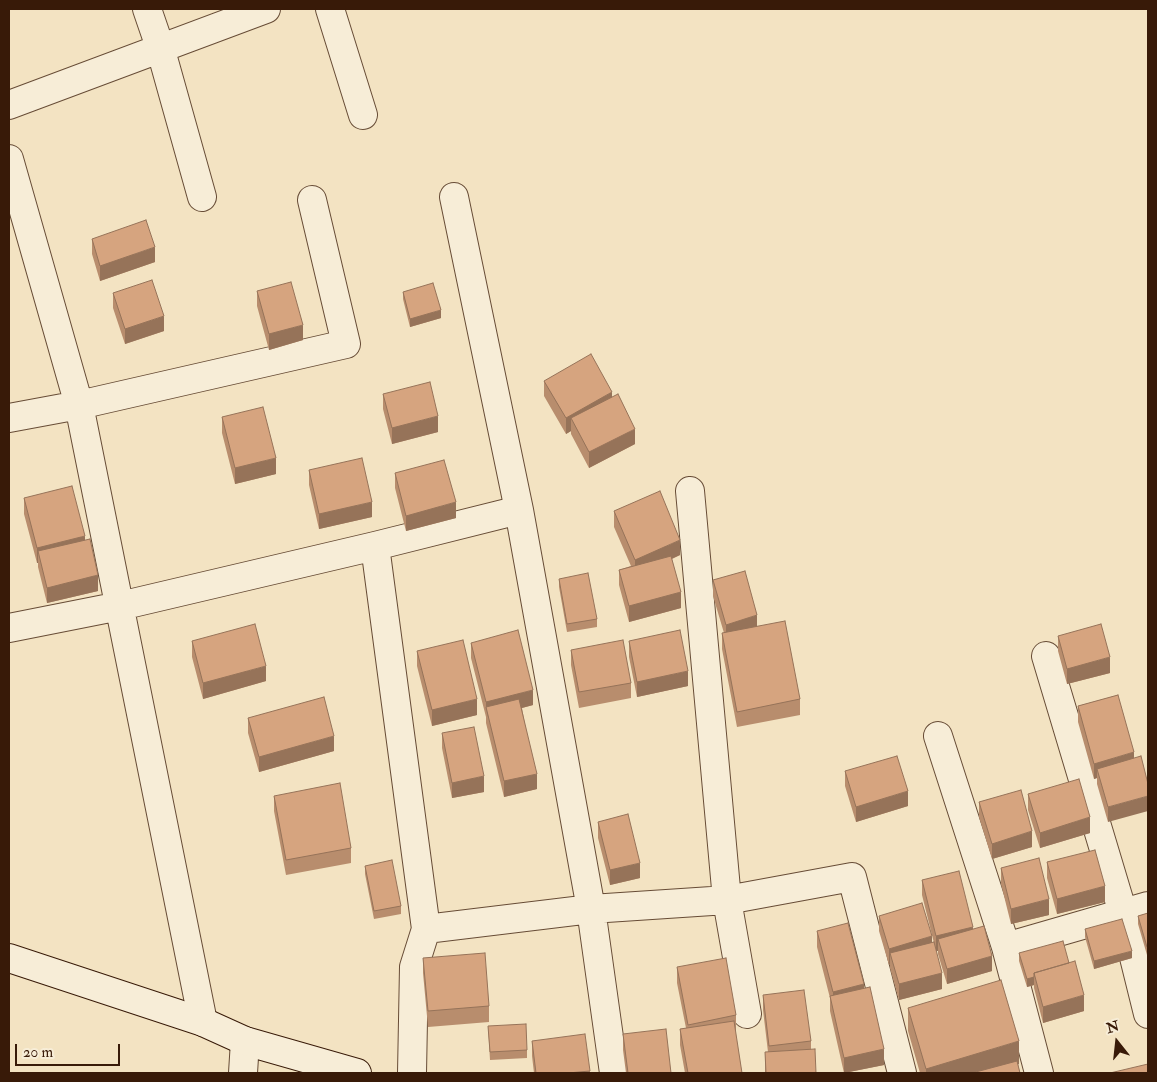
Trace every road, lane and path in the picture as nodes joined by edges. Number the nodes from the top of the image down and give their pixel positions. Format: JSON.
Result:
{"nodes":[{"id":1,"x":147,"y":9,"type":"edge"},
{"id":2,"x":266,"y":9,"type":"edge"},
{"id":3,"x":330,"y":9,"type":"edge"},
{"id":4,"x":160,"y":47,"type":"junction"},
{"id":5,"x":9,"y":104,"type":"edge"},
{"id":6,"x":363,"y":115,"type":"dead end"},
{"id":7,"x":9,"y":159,"type":"edge"},
{"id":8,"x":202,"y":197,"type":"dead end"},
{"id":9,"x":454,"y":197,"type":"dead end"},
{"id":10,"x":312,"y":200,"type":"dead end"},
{"id":11,"x":79,"y":405,"type":"junction"},
{"id":12,"x":9,"y":418,"type":"edge"},
{"id":13,"x":690,"y":491,"type":"dead end"},
{"id":14,"x":519,"y":510,"type":"junction"},
{"id":15,"x":375,"y":546,"type":"junction"},
{"id":16,"x":120,"y":606,"type":"junction"},
{"id":17,"x":9,"y":628,"type":"edge"},
{"id":18,"x":1046,"y":656,"type":"dead end"},
{"id":19,"x":938,"y":736,"type":"dead end"},
{"id":20,"x":728,"y":900,"type":"junction"},
{"id":21,"x":591,"y":909,"type":"junction"},
{"id":22,"x":1136,"y":909,"type":"edge"},
{"id":23,"x":426,"y":929,"type":"junction"},
{"id":24,"x":1006,"y":947,"type":"junction"},
{"id":25,"x":9,"y":958,"type":"edge"},
{"id":26,"x":747,"y":1014,"type":"dead end"},
{"id":27,"x":1148,"y":1014,"type":"edge"},
{"id":28,"x":203,"y":1022,"type":"junction"},
{"id":29,"x":245,"y":1042,"type":"junction"},
{"id":30,"x":243,"y":1073,"type":"edge"},
{"id":31,"x":356,"y":1073,"type":"edge"},
{"id":32,"x":412,"y":1073,"type":"edge"},
{"id":33,"x":614,"y":1073,"type":"edge"},
{"id":34,"x":902,"y":1073,"type":"edge"},
{"id":35,"x":1039,"y":1073,"type":"edge"}],
"edges":[{"from":1,"to":4,"type":"street"},
{"from":2,"to":4,"type":"street"},
{"from":3,"to":6,"type":"street"},
{"from":4,"to":5,"type":"street"},
{"from":4,"to":8,"type":"street"},
{"from":7,"to":11,"type":"street"},
{"from":9,"to":14,"type":"street"},
{"from":10,"to":11,"type":"street"},
{"from":11,"to":12,"type":"street"},
{"from":11,"to":16,"type":"street"},
{"from":13,"to":20,"type":"street"},
{"from":14,"to":15,"type":"street"},
{"from":14,"to":21,"type":"street"},
{"from":15,"to":16,"type":"street"},
{"from":15,"to":23,"type":"street"},
{"from":16,"to":17,"type":"street"},
{"from":16,"to":28,"type":"street"},
{"from":18,"to":22,"type":"street"},
{"from":19,"to":24,"type":"street"},
{"from":20,"to":21,"type":"street"},
{"from":20,"to":26,"type":"street"},
{"from":20,"to":34,"type":"street"},
{"from":21,"to":23,"type":"street"},
{"from":21,"to":33,"type":"street"},
{"from":22,"to":24,"type":"street"},
{"from":22,"to":27,"type":"street"},
{"from":23,"to":32,"type":"street"},
{"from":24,"to":35,"type":"street"},
{"from":25,"to":28,"type":"street"},
{"from":28,"to":29,"type":"street"},
{"from":29,"to":30,"type":"street"},
{"from":29,"to":31,"type":"street"}]}
